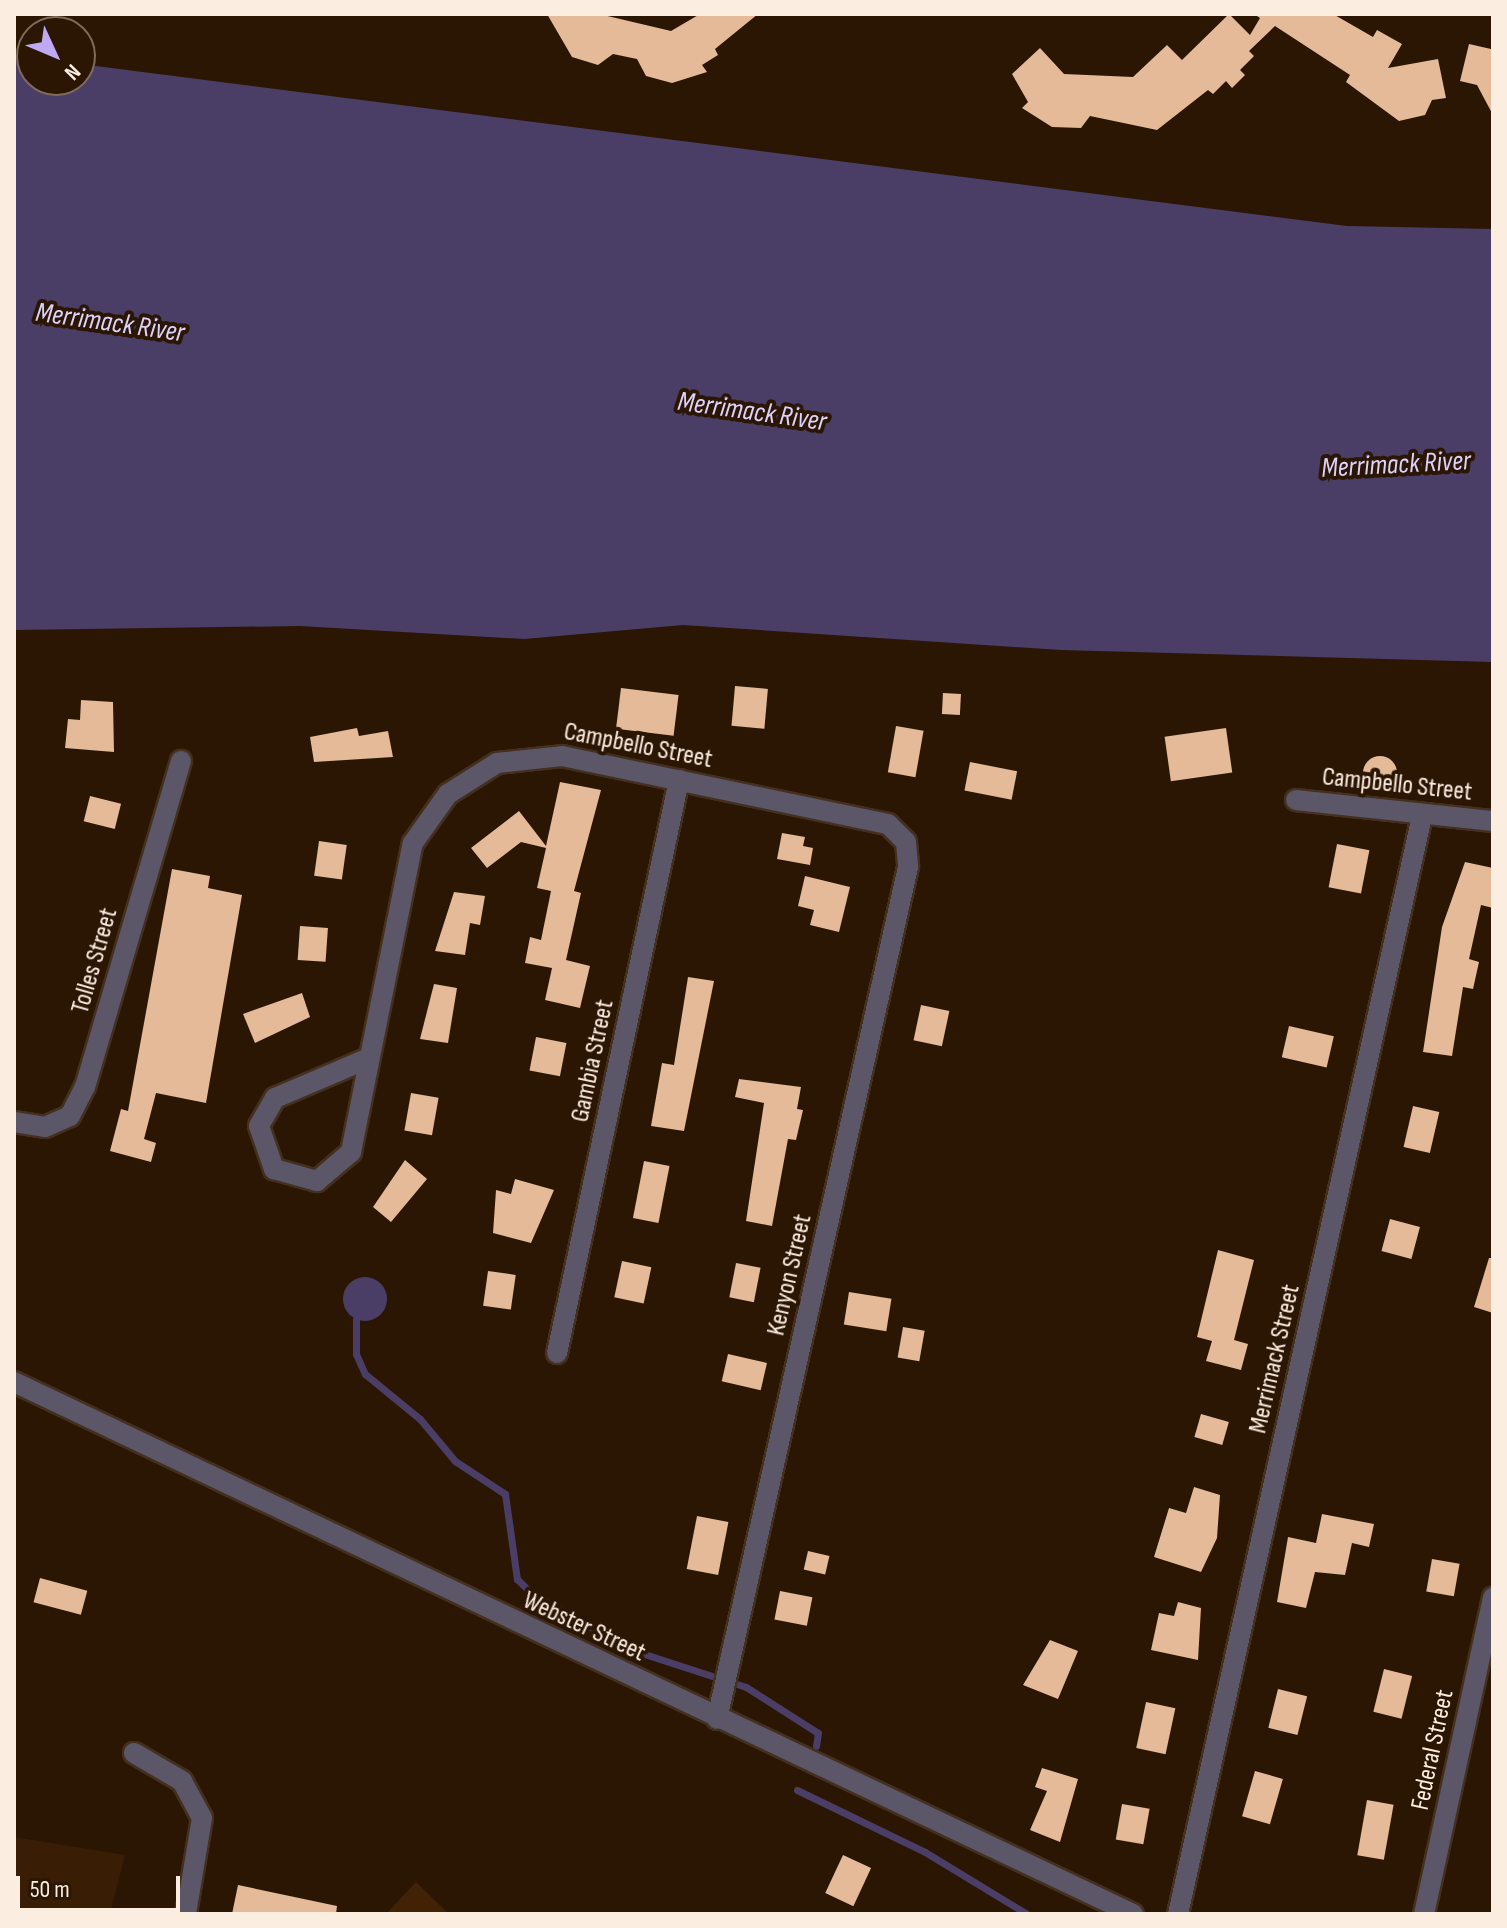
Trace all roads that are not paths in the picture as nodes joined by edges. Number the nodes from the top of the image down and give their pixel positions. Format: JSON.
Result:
{"nodes":[{"id":1,"x":181,"y":761,"type":"dead end"},
{"id":2,"x":679,"y":780,"type":"junction"},
{"id":3,"x":1296,"y":800,"type":"dead end"},
{"id":4,"x":1422,"y":816,"type":"junction"},
{"id":5,"x":1493,"y":821,"type":"edge"},
{"id":6,"x":906,"y":842,"type":"joint"},
{"id":7,"x":369,"y":1058,"type":"junction"},
{"id":8,"x":14,"y":1122,"type":"edge"},
{"id":9,"x":557,"y":1353,"type":"dead end"},
{"id":10,"x":14,"y":1382,"type":"edge"},
{"id":11,"x":1493,"y":1597,"type":"edge"},
{"id":12,"x":717,"y":1719,"type":"junction"},
{"id":13,"x":134,"y":1753,"type":"dead end"},
{"id":14,"x":186,"y":1914,"type":"edge"},
{"id":15,"x":1133,"y":1914,"type":"edge"},
{"id":16,"x":1178,"y":1914,"type":"edge"},
{"id":17,"x":1424,"y":1914,"type":"edge"}],
"edges":[{"from":1,"to":8,"type":"street","name":"Tolles Street"},
{"from":2,"to":6,"type":"street","name":"Campbello Street"},
{"from":2,"to":7,"type":"street","name":"Campbello Street"},
{"from":2,"to":9,"type":"street","name":"Gambia Street"},
{"from":3,"to":4,"type":"street","name":"Campbello Street"},
{"from":4,"to":5,"type":"street","name":"Campbello Street"},
{"from":4,"to":16,"type":"street","name":"Merrimack Street"},
{"from":6,"to":12,"type":"street","name":"Kenyon Street"},
{"from":7,"to":7,"type":"street","name":"Campbello Street"},
{"from":10,"to":12,"type":"street","name":"Webster Street"},
{"from":11,"to":17,"type":"street","name":"Federal Street"},
{"from":12,"to":15,"type":"street","name":"Webster Street"},
{"from":13,"to":14,"type":"street"}]}
